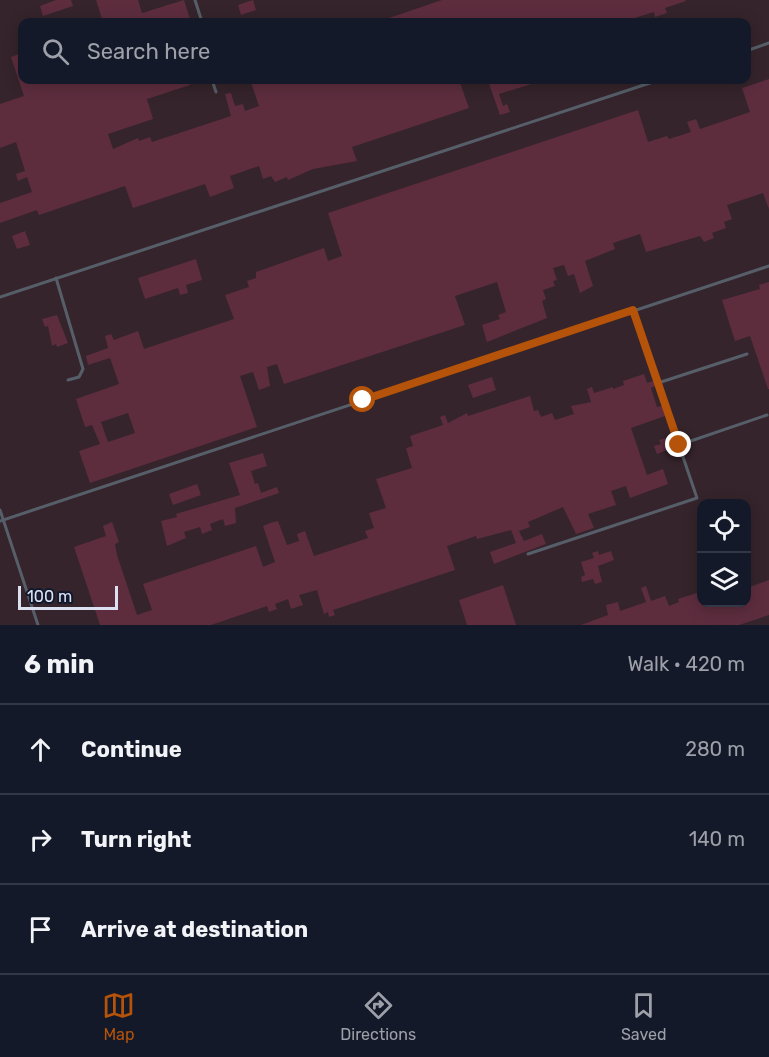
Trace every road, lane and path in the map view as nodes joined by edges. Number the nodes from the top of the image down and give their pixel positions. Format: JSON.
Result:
{"nodes":[{"id":1,"x":195,"y":0,"type":"edge"},
{"id":2,"x":201,"y":18,"type":"edge"},
{"id":3,"x":769,"y":43,"type":"edge"},
{"id":4,"x":751,"y":50,"type":"edge"},
{"id":5,"x":213,"y":84,"type":"edge"},
{"id":6,"x":647,"y":84,"type":"edge"},
{"id":7,"x":216,"y":92,"type":"dead end"},
{"id":8,"x":769,"y":266,"type":"edge"},
{"id":9,"x":56,"y":278,"type":"junction"},
{"id":10,"x":0,"y":297,"type":"edge"},
{"id":11,"x":633,"y":310,"type":"junction"},
{"id":12,"x":747,"y":354,"type":"dead end"},
{"id":13,"x":68,"y":380,"type":"dead end"},
{"id":14,"x":658,"y":383,"type":"junction"},
{"id":15,"x":767,"y":415,"type":"dead end"},
{"id":16,"x":679,"y":445,"type":"junction"},
{"id":17,"x":0,"y":510,"type":"edge"},
{"id":18,"x":2,"y":521,"type":"edge"},
{"id":19,"x":528,"y":554,"type":"dead end"},
{"id":20,"x":38,"y":625,"type":"edge"}],
"edges":[{"from":1,"to":2,"type":"lane"},
{"from":3,"to":4,"type":"lane"},
{"from":5,"to":7,"type":"lane"},
{"from":6,"to":9,"type":"lane"},
{"from":8,"to":11,"type":"lane"},
{"from":9,"to":10,"type":"lane"},
{"from":9,"to":13,"type":"lane"},
{"from":11,"to":14,"type":"lane"},
{"from":11,"to":18,"type":"lane"},
{"from":12,"to":14,"type":"lane"},
{"from":14,"to":16,"type":"lane"},
{"from":15,"to":16,"type":"lane"},
{"from":16,"to":19,"type":"lane"},
{"from":17,"to":18,"type":"lane"},
{"from":18,"to":20,"type":"lane"}]}
